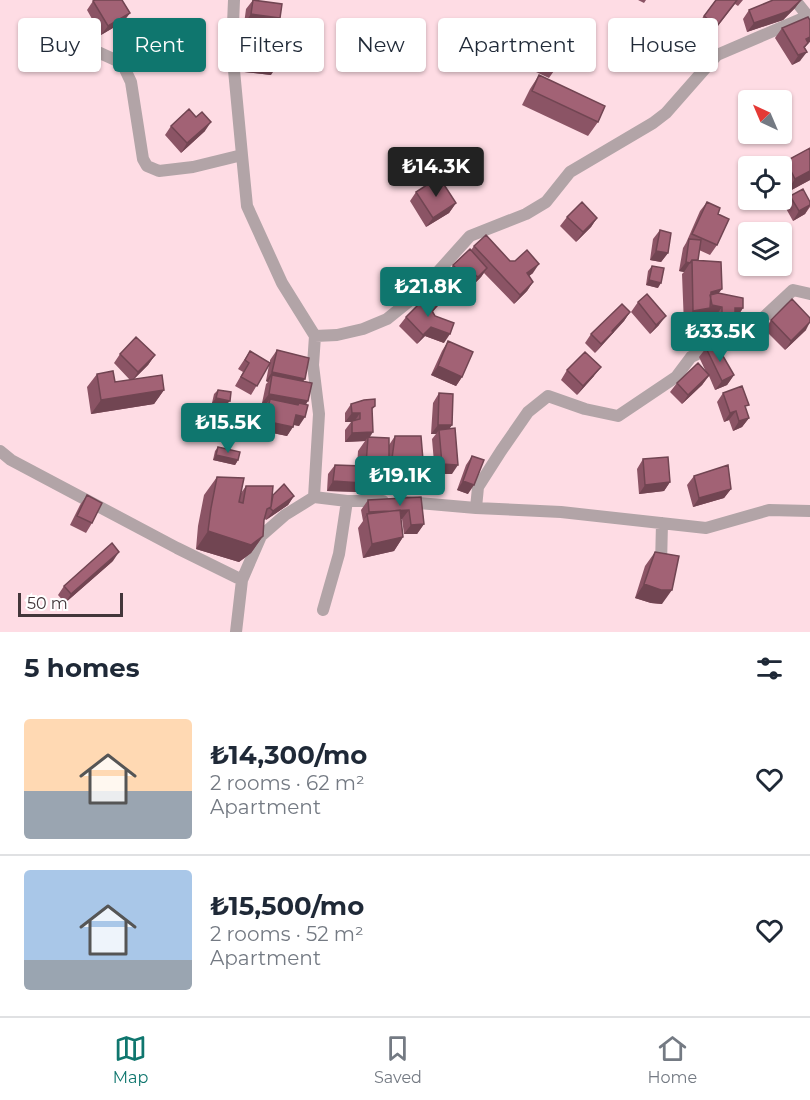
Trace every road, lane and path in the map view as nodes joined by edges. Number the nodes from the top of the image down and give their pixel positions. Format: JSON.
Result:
{"nodes":[{"id":1,"x":234,"y":0,"type":"edge"},
{"id":2,"x":795,"y":0,"type":"edge"},
{"id":3,"x":809,"y":18,"type":"edge"},
{"id":4,"x":101,"y":53,"type":"edge"},
{"id":5,"x":242,"y":155,"type":"junction"},
{"id":6,"x":810,"y":294,"type":"edge"},
{"id":7,"x":315,"y":336,"type":"junction"},
{"id":8,"x":0,"y":451,"type":"edge"},
{"id":9,"x":314,"y":497,"type":"junction"},
{"id":10,"x":347,"y":501,"type":"junction"},
{"id":11,"x":476,"y":508,"type":"junction"},
{"id":12,"x":810,"y":511,"type":"edge"},
{"id":13,"x":662,"y":523,"type":"junction"},
{"id":14,"x":661,"y":565,"type":"edge"},
{"id":15,"x":242,"y":580,"type":"junction"},
{"id":16,"x":323,"y":610,"type":"dead end"},
{"id":17,"x":236,"y":632,"type":"edge"}],
"edges":[{"from":1,"to":5,"type":"street"},
{"from":2,"to":3,"type":"street"},
{"from":3,"to":7,"type":"street"},
{"from":4,"to":5,"type":"street"},
{"from":5,"to":7,"type":"street"},
{"from":6,"to":11,"type":"street"},
{"from":7,"to":9,"type":"street"},
{"from":8,"to":15,"type":"street"},
{"from":9,"to":10,"type":"street"},
{"from":9,"to":15,"type":"street"},
{"from":10,"to":11,"type":"street"},
{"from":10,"to":16,"type":"street"},
{"from":11,"to":13,"type":"street"},
{"from":12,"to":13,"type":"street"},
{"from":13,"to":14,"type":"street"},
{"from":15,"to":17,"type":"street"}]}
